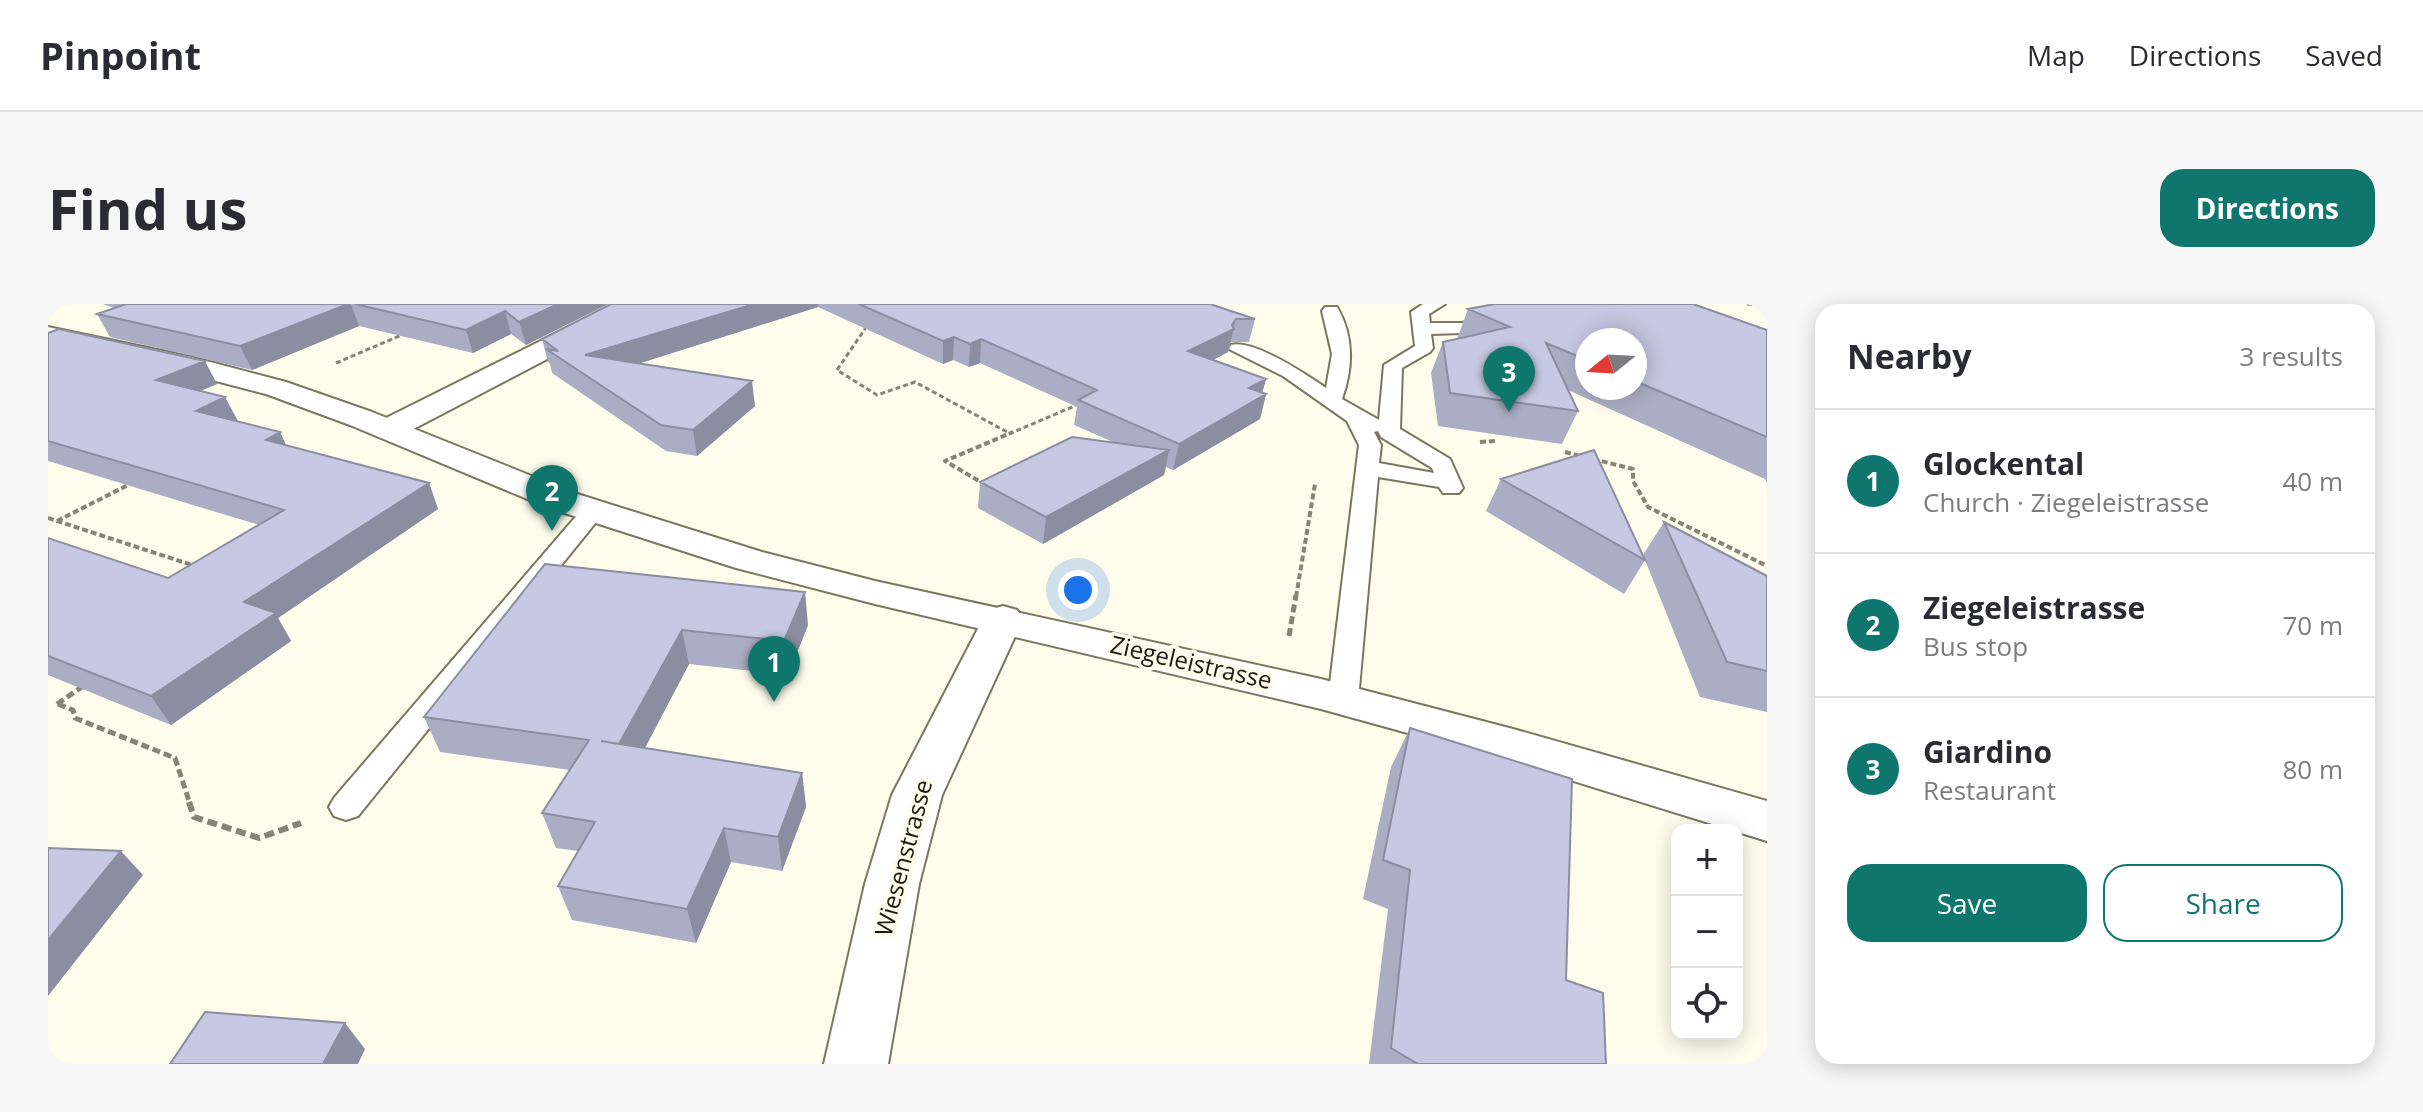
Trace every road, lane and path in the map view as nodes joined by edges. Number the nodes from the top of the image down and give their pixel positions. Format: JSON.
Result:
{"nodes":[{"id":1,"x":634,"y":304,"type":"edge"},
{"id":2,"x":1437,"y":304,"type":"edge"},
{"id":3,"x":1510,"y":304,"type":"edge"},
{"id":4,"x":1747,"y":304,"type":"edge"},
{"id":5,"x":1767,"y":306,"type":"edge"},
{"id":6,"x":1331,"y":311,"type":"dead end"},
{"id":7,"x":869,"y":323,"type":"edge"},
{"id":8,"x":1422,"y":329,"type":"junction"},
{"id":9,"x":404,"y":334,"type":"edge"},
{"id":10,"x":48,"y":335,"type":"edge"},
{"id":11,"x":1238,"y":349,"type":"edge"},
{"id":12,"x":275,"y":388,"type":"junction"},
{"id":13,"x":1332,"y":398,"type":"junction"},
{"id":14,"x":1080,"y":403,"type":"edge"},
{"id":15,"x":1356,"y":418,"type":"junction"},
{"id":16,"x":389,"y":429,"type":"junction"},
{"id":17,"x":1389,"y":432,"type":"junction"},
{"id":18,"x":1009,"y":433,"type":"junction"},
{"id":19,"x":1565,"y":452,"type":"dead end"},
{"id":20,"x":1368,"y":468,"type":"junction"},
{"id":21,"x":1318,"y":472,"type":"dead end"},
{"id":22,"x":139,"y":480,"type":"edge"},
{"id":23,"x":992,"y":489,"type":"edge"},
{"id":24,"x":593,"y":511,"type":"junction"},
{"id":25,"x":48,"y":518,"type":"edge"},
{"id":26,"x":56,"y":521,"type":"junction"},
{"id":27,"x":1767,"y":566,"type":"edge"},
{"id":28,"x":204,"y":569,"type":"edge"},
{"id":29,"x":1003,"y":619,"type":"junction"},
{"id":30,"x":97,"y":677,"type":"edge"},
{"id":31,"x":1260,"y":679,"type":"junction"},
{"id":32,"x":1343,"y":700,"type":"junction"},
{"id":33,"x":346,"y":807,"type":"joint"},
{"id":34,"x":1767,"y":821,"type":"edge"},
{"id":35,"x":856,"y":1064,"type":"edge"}],
"edges":[{"from":1,"to":16,"type":"street"},
{"from":2,"to":8,"type":"lane"},
{"from":3,"to":8,"type":"lane"},
{"from":4,"to":5,"type":"path"},
{"from":6,"to":13,"type":"lane"},
{"from":7,"to":18,"type":"path"},
{"from":8,"to":17,"type":"lane"},
{"from":9,"to":12,"type":"path"},
{"from":10,"to":12,"type":"street","name":"Ziegeleistrasse"},
{"from":11,"to":13,"type":"lane"},
{"from":12,"to":16,"type":"street","name":"Ziegeleistrasse"},
{"from":13,"to":15,"type":"lane"},
{"from":14,"to":18,"type":"path"},
{"from":15,"to":17,"type":"lane"},
{"from":15,"to":20,"type":"lane"},
{"from":16,"to":24,"type":"street","name":"Ziegeleistrasse"},
{"from":17,"to":20,"type":"lane"},
{"from":18,"to":23,"type":"path"},
{"from":19,"to":27,"type":"path"},
{"from":20,"to":32,"type":"lane"},
{"from":21,"to":31,"type":"path"},
{"from":22,"to":26,"type":"path"},
{"from":24,"to":29,"type":"street","name":"Ziegeleistrasse"},
{"from":24,"to":33,"type":"lane"},
{"from":25,"to":26,"type":"path"},
{"from":26,"to":28,"type":"path"},
{"from":29,"to":31,"type":"street","name":"Ziegeleistrasse"},
{"from":29,"to":35,"type":"street","name":"Wiesenstrasse"},
{"from":30,"to":33,"type":"path"},
{"from":31,"to":32,"type":"street","name":"Ziegeleistrasse"},
{"from":32,"to":34,"type":"street","name":"Ziegeleistrasse"}]}
